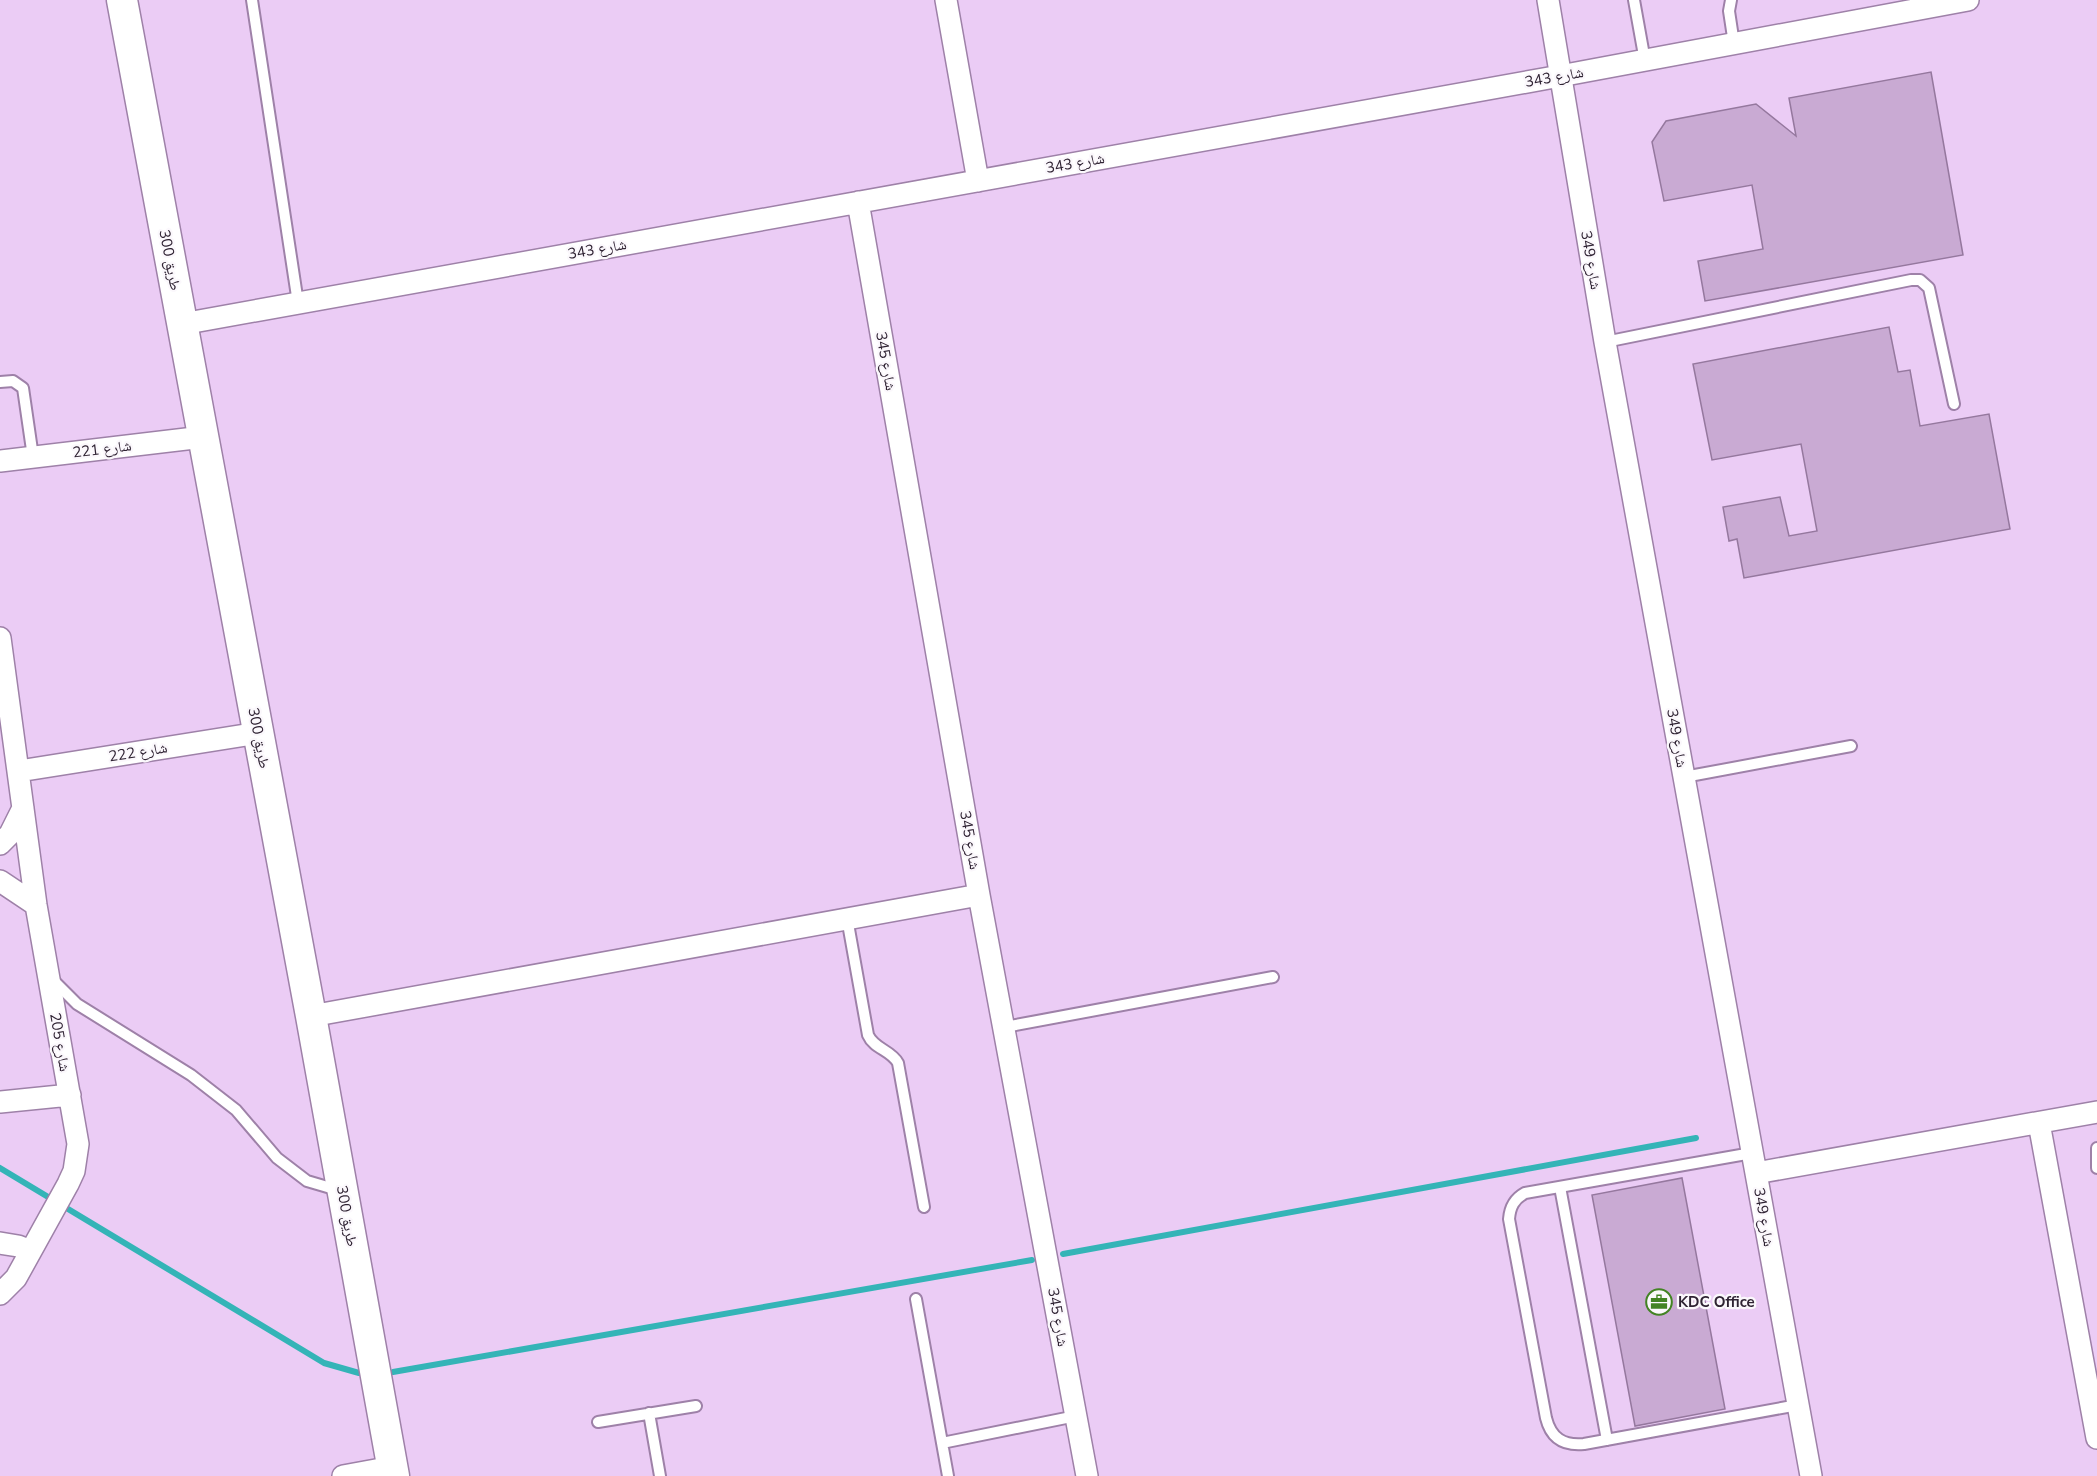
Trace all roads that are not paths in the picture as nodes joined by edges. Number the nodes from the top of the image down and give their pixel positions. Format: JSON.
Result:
{"nodes":[{"id":1,"x":122,"y":0,"type":"edge"},
{"id":2,"x":252,"y":0,"type":"edge"},
{"id":3,"x":946,"y":0,"type":"edge"},
{"id":4,"x":1548,"y":0,"type":"edge"},
{"id":5,"x":1634,"y":0,"type":"edge"},
{"id":6,"x":1731,"y":0,"type":"edge"},
{"id":7,"x":1968,"y":0,"type":"edge"},
{"id":8,"x":1905,"y":6,"type":"edge"},
{"id":9,"x":1734,"y":44,"type":"junction"},
{"id":10,"x":1645,"y":61,"type":"junction"},
{"id":11,"x":1560,"y":76,"type":"junction"},
{"id":12,"x":978,"y":181,"type":"junction"},
{"id":13,"x":858,"y":202,"type":"junction"},
{"id":14,"x":298,"y":303,"type":"junction"},
{"id":15,"x":182,"y":324,"type":"junction"},
{"id":16,"x":1605,"y":342,"type":"junction"},
{"id":17,"x":0,"y":382,"type":"edge"},
{"id":18,"x":1954,"y":404,"type":"dead end"},
{"id":19,"x":203,"y":437,"type":"junction"},
{"id":20,"x":33,"y":458,"type":"junction"},
{"id":21,"x":0,"y":461,"type":"edge"},
{"id":22,"x":0,"y":638,"type":"edge"},
{"id":23,"x":258,"y":733,"type":"junction"},
{"id":24,"x":1851,"y":746,"type":"dead end"},
{"id":25,"x":19,"y":771,"type":"junction"},
{"id":26,"x":1684,"y":777,"type":"junction"},
{"id":27,"x":23,"y":808,"type":"junction"},
{"id":28,"x":0,"y":844,"type":"edge"},
{"id":29,"x":0,"y":881,"type":"edge"},
{"id":30,"x":979,"y":895,"type":"junction"},
{"id":31,"x":36,"y":905,"type":"junction"},
{"id":32,"x":847,"y":918,"type":"junction"},
{"id":33,"x":48,"y":974,"type":"junction"},
{"id":34,"x":1273,"y":977,"type":"dead end"},
{"id":35,"x":311,"y":1016,"type":"junction"},
{"id":36,"x":1005,"y":1027,"type":"junction"},
{"id":37,"x":70,"y":1095,"type":"junction"},
{"id":38,"x":0,"y":1102,"type":"edge"},
{"id":39,"x":2097,"y":1112,"type":"edge"},
{"id":40,"x":2039,"y":1123,"type":"junction"},
{"id":41,"x":2097,"y":1148,"type":"edge"},
{"id":42,"x":1754,"y":1163,"type":"junction"},
{"id":43,"x":2097,"y":1168,"type":"edge"},
{"id":44,"x":1560,"y":1187,"type":"junction"},
{"id":45,"x":343,"y":1192,"type":"junction"},
{"id":46,"x":924,"y":1207,"type":"dead end"},
{"id":47,"x":0,"y":1243,"type":"edge"},
{"id":48,"x":31,"y":1251,"type":"junction"},
{"id":49,"x":0,"y":1294,"type":"edge"},
{"id":50,"x":916,"y":1299,"type":"dead end"},
{"id":51,"x":2091,"y":1369,"type":"edge"},
{"id":52,"x":1798,"y":1404,"type":"junction"},
{"id":53,"x":696,"y":1406,"type":"dead end"},
{"id":54,"x":649,"y":1413,"type":"junction"},
{"id":55,"x":1076,"y":1416,"type":"junction"},
{"id":56,"x":598,"y":1422,"type":"dead end"},
{"id":57,"x":2097,"y":1438,"type":"edge"},
{"id":58,"x":1607,"y":1440,"type":"junction"},
{"id":59,"x":942,"y":1443,"type":"junction"},
{"id":60,"x":393,"y":1472,"type":"edge"},
{"id":61,"x":343,"y":1476,"type":"edge"},
{"id":62,"x":660,"y":1476,"type":"edge"},
{"id":63,"x":948,"y":1476,"type":"edge"},
{"id":64,"x":1087,"y":1476,"type":"edge"},
{"id":65,"x":1811,"y":1476,"type":"edge"}],
"edges":[{"from":1,"to":15,"type":"main road","name":"طريق 300"},
{"from":2,"to":14,"type":"lane"},
{"from":3,"to":12,"type":"street"},
{"from":4,"to":11,"type":"street","name":"شارع 349"},
{"from":5,"to":10,"type":"lane"},
{"from":6,"to":9,"type":"lane"},
{"from":7,"to":8,"type":"street","name":"شارع 343"},
{"from":8,"to":9,"type":"street","name":"شارع 343"},
{"from":9,"to":10,"type":"street","name":"شارع 343"},
{"from":10,"to":11,"type":"street","name":"شارع 343"},
{"from":11,"to":12,"type":"street","name":"شارع 343"},
{"from":11,"to":16,"type":"street","name":"شارع 349"},
{"from":12,"to":13,"type":"street","name":"شارع 343"},
{"from":13,"to":14,"type":"street","name":"شارع 343"},
{"from":13,"to":30,"type":"street","name":"شارع 345"},
{"from":14,"to":15,"type":"street","name":"شارع 343"},
{"from":15,"to":19,"type":"main road","name":"طريق 300"},
{"from":16,"to":18,"type":"lane"},
{"from":16,"to":26,"type":"street","name":"شارع 349"},
{"from":17,"to":20,"type":"lane"},
{"from":19,"to":20,"type":"street","name":"شارع 221"},
{"from":19,"to":23,"type":"main road","name":"طريق 300"},
{"from":20,"to":21,"type":"street","name":"شارع 221"},
{"from":22,"to":25,"type":"street"},
{"from":23,"to":25,"type":"street","name":"شارع 222"},
{"from":23,"to":35,"type":"main road","name":"طريق 300"},
{"from":24,"to":26,"type":"lane"},
{"from":25,"to":27,"type":"street","name":"شارع 205"},
{"from":26,"to":42,"type":"street","name":"شارع 349"},
{"from":27,"to":28,"type":"street"},
{"from":27,"to":31,"type":"street","name":"شارع 205"},
{"from":29,"to":31,"type":"street"},
{"from":30,"to":32,"type":"street"},
{"from":30,"to":36,"type":"street","name":"شارع 345"},
{"from":31,"to":33,"type":"street","name":"شارع 205"},
{"from":32,"to":35,"type":"street"},
{"from":32,"to":46,"type":"lane"},
{"from":33,"to":37,"type":"street","name":"شارع 205"},
{"from":33,"to":45,"type":"lane"},
{"from":34,"to":36,"type":"lane"},
{"from":35,"to":45,"type":"main road","name":"طريق 300"},
{"from":36,"to":55,"type":"street","name":"شارع 345"},
{"from":37,"to":38,"type":"street"},
{"from":37,"to":48,"type":"street","name":"شارع 205"},
{"from":39,"to":40,"type":"street"},
{"from":40,"to":42,"type":"street"},
{"from":40,"to":51,"type":"street"},
{"from":41,"to":43,"type":"lane"},
{"from":42,"to":44,"type":"lane"},
{"from":42,"to":52,"type":"street","name":"شارع 349"},
{"from":44,"to":58,"type":"lane"},
{"from":44,"to":58,"type":"lane"},
{"from":45,"to":60,"type":"main road","name":"طريق 300"},
{"from":47,"to":48,"type":"street"},
{"from":48,"to":49,"type":"street","name":"شارع 205"},
{"from":50,"to":59,"type":"lane"},
{"from":51,"to":57,"type":"street"},
{"from":52,"to":58,"type":"lane"},
{"from":52,"to":65,"type":"street","name":"شارع 349"},
{"from":53,"to":54,"type":"lane"},
{"from":54,"to":56,"type":"lane"},
{"from":54,"to":62,"type":"lane"},
{"from":55,"to":59,"type":"lane"},
{"from":55,"to":64,"type":"street","name":"شارع 345"},
{"from":59,"to":63,"type":"lane"},
{"from":60,"to":61,"type":"street"}]}
